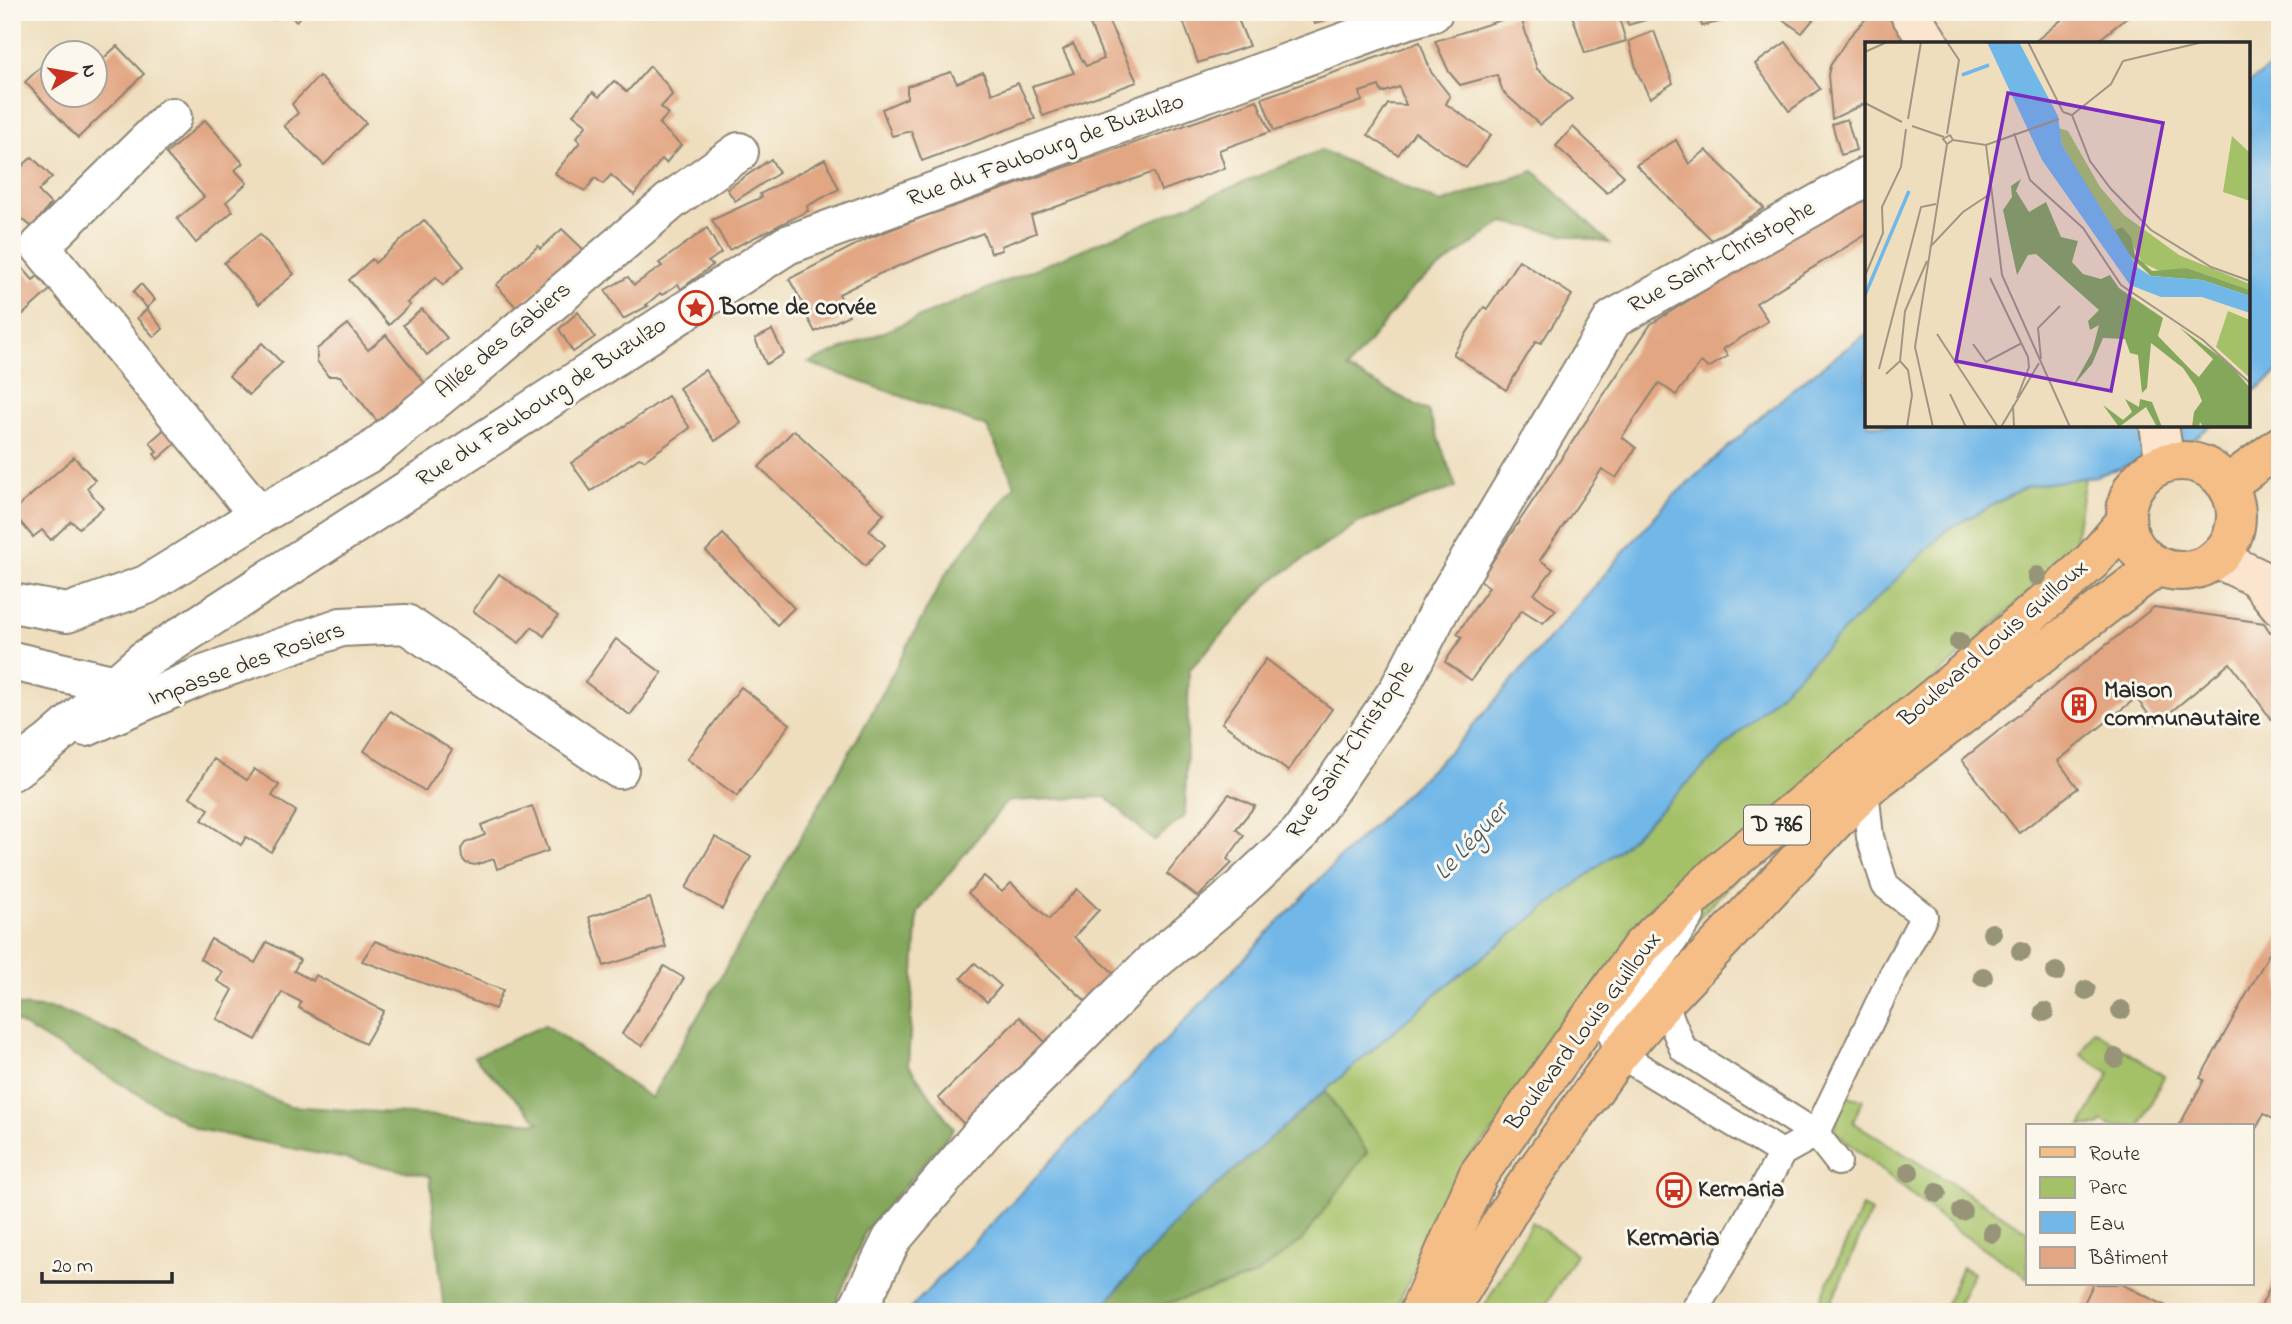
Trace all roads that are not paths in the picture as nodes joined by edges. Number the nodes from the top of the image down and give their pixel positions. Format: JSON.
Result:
{"nodes":[{"id":1,"x":1432,"y":12,"type":"edge"},
{"id":2,"x":1909,"y":12,"type":"edge"},
{"id":3,"x":1929,"y":42,"type":"edge"},
{"id":4,"x":172,"y":117,"type":"dead end"},
{"id":5,"x":739,"y":152,"type":"dead end"},
{"id":6,"x":1865,"y":177,"type":"edge"},
{"id":7,"x":2161,"y":438,"type":"edge"},
{"id":8,"x":2280,"y":446,"type":"edge"},
{"id":9,"x":2227,"y":485,"type":"junction"},
{"id":10,"x":259,"y":515,"type":"junction"},
{"id":11,"x":2126,"y":521,"type":"junction"},
{"id":12,"x":2218,"y":559,"type":"junction"},
{"id":13,"x":2156,"y":567,"type":"junction"},
{"id":14,"x":12,"y":603,"type":"edge"},
{"id":15,"x":2280,"y":606,"type":"edge"},
{"id":16,"x":12,"y":661,"type":"edge"},
{"id":17,"x":116,"y":685,"type":"junction"},
{"id":18,"x":49,"y":743,"type":"junction"},
{"id":19,"x":619,"y":769,"type":"dead end"},
{"id":20,"x":12,"y":771,"type":"edge"},
{"id":21,"x":1865,"y":789,"type":"junction"},
{"id":22,"x":1726,"y":866,"type":"junction"},
{"id":23,"x":1664,"y":1002,"type":"junction"},
{"id":24,"x":1619,"y":1054,"type":"junction"},
{"id":25,"x":1816,"y":1134,"type":"junction"},
{"id":26,"x":1782,"y":1153,"type":"junction"},
{"id":27,"x":1838,"y":1162,"type":"dead end"},
{"id":28,"x":856,"y":1312,"type":"edge"},
{"id":29,"x":1419,"y":1312,"type":"edge"},
{"id":30,"x":1448,"y":1312,"type":"edge"},
{"id":31,"x":1693,"y":1312,"type":"edge"}],
"edges":[{"from":1,"to":17,"type":"street","name":"Rue du Faubourg de Buzulzo"},
{"from":2,"to":3,"type":"street"},
{"from":4,"to":10,"type":"street"},
{"from":5,"to":10,"type":"street","name":"Allée des Gabiers"},
{"from":6,"to":28,"type":"street","name":"Rue Saint-Christophe"},
{"from":7,"to":9,"type":"main road"},
{"from":7,"to":11,"type":"main road"},
{"from":8,"to":9,"type":"main road"},
{"from":9,"to":12,"type":"main road"},
{"from":10,"to":14,"type":"street","name":"Allée des Gabiers"},
{"from":11,"to":13,"type":"main road"},
{"from":11,"to":22,"type":"main road","name":"Boulevard Louis Guilloux","number":"D 786"},
{"from":12,"to":13,"type":"main road"},
{"from":12,"to":15,"type":"street"},
{"from":13,"to":21,"type":"main road","name":"Boulevard Louis Guilloux","number":"D 786"},
{"from":16,"to":17,"type":"street"},
{"from":17,"to":18,"type":"street","name":"Rue du Faubourg de Buzulzo"},
{"from":18,"to":19,"type":"street","name":"Impasse des Rosiers"},
{"from":18,"to":20,"type":"street"},
{"from":21,"to":23,"type":"main road","name":"Boulevard Louis Guilloux","number":"D 786"},
{"from":21,"to":25,"type":"lane"},
{"from":22,"to":24,"type":"lane"},
{"from":22,"to":29,"type":"main road","name":"Boulevard Louis Guilloux","number":"D 786"},
{"from":23,"to":24,"type":"main road","name":"Boulevard Louis Guilloux","number":"D 786"},
{"from":23,"to":25,"type":"lane"},
{"from":24,"to":26,"type":"lane"},
{"from":24,"to":30,"type":"main road","name":"Boulevard Louis Guilloux","number":"D 786"},
{"from":25,"to":26,"type":"lane"},
{"from":25,"to":27,"type":"lane"},
{"from":26,"to":31,"type":"lane"}]}
